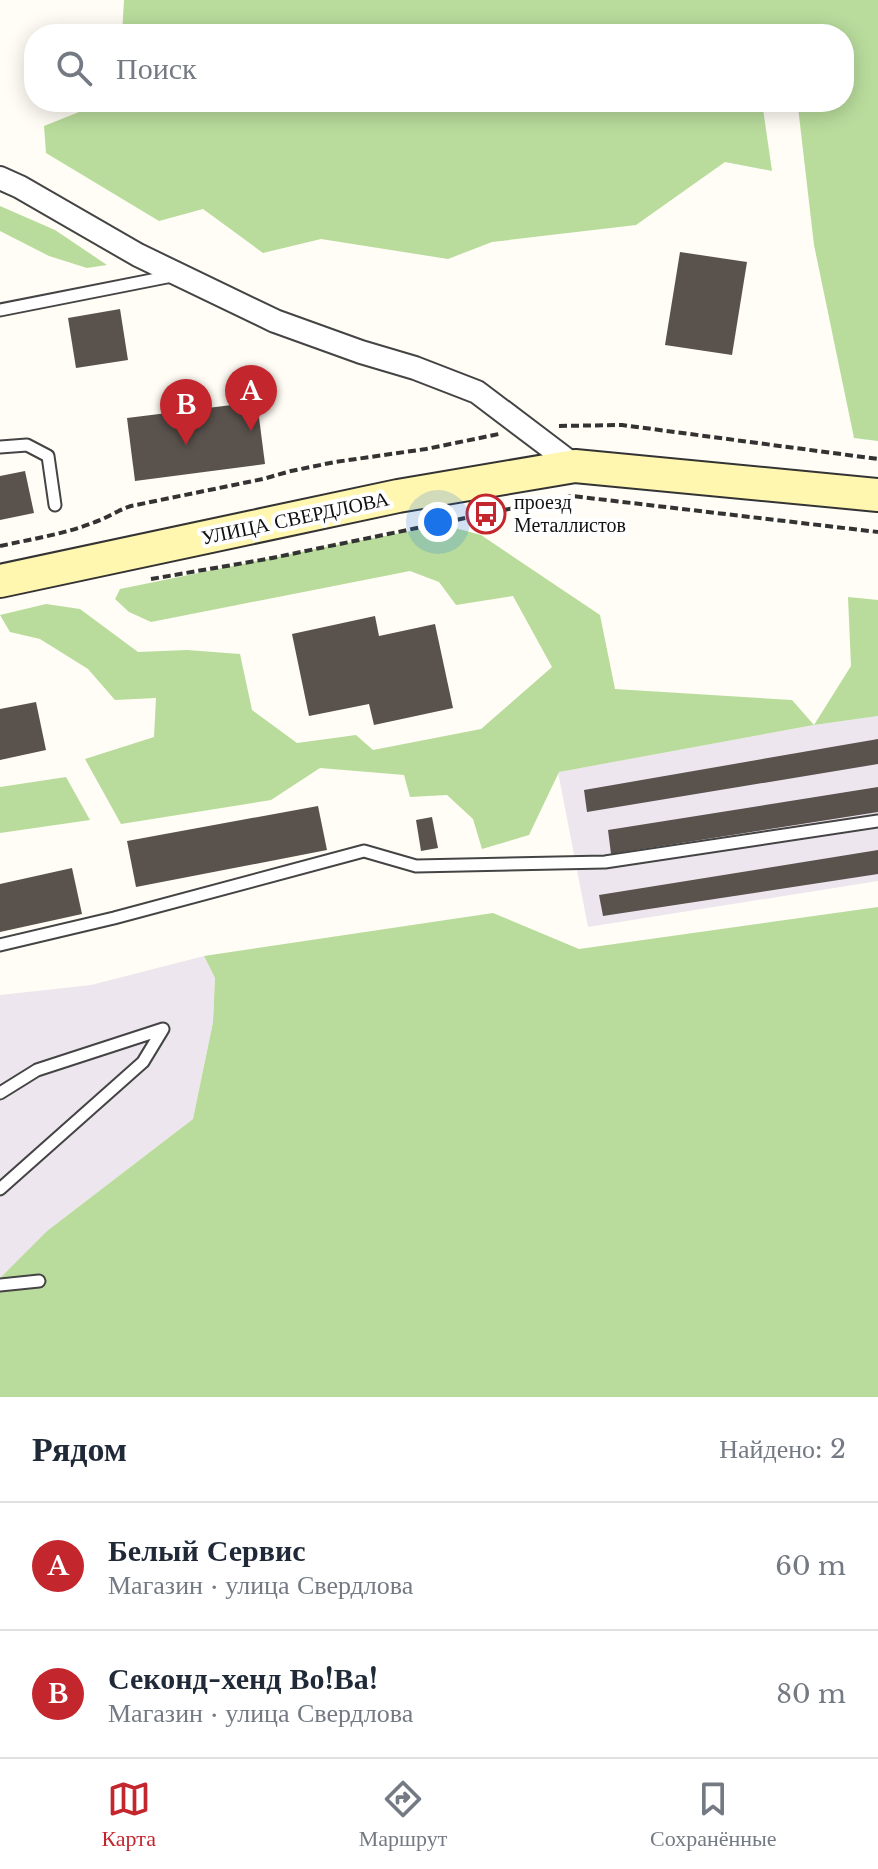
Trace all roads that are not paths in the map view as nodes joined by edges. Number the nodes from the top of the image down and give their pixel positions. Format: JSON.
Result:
{"nodes":[{"id":1,"x":0,"y":178,"type":"edge"},
{"id":2,"x":177,"y":275,"type":"junction"},
{"id":3,"x":0,"y":310,"type":"edge"},
{"id":4,"x":0,"y":447,"type":"edge"},
{"id":5,"x":575,"y":466,"type":"junction"},
{"id":6,"x":878,"y":495,"type":"edge"},
{"id":7,"x":55,"y":505,"type":"dead end"},
{"id":8,"x":0,"y":581,"type":"edge"},
{"id":9,"x":878,"y":821,"type":"edge"},
{"id":10,"x":0,"y":945,"type":"edge"},
{"id":11,"x":0,"y":1093,"type":"edge"},
{"id":12,"x":0,"y":1189,"type":"edge"},
{"id":13,"x":39,"y":1281,"type":"dead end"},
{"id":14,"x":0,"y":1285,"type":"edge"}],
"edges":[{"from":1,"to":2,"type":"street"},
{"from":2,"to":3,"type":"lane"},
{"from":2,"to":5,"type":"street"},
{"from":4,"to":7,"type":"lane"},
{"from":5,"to":6,"type":"street","name":"УЛИЦА СВЕРДЛОВА"},
{"from":5,"to":8,"type":"street","name":"УЛИЦА СВЕРДЛОВА"},
{"from":9,"to":10,"type":"lane"},
{"from":11,"to":12,"type":"lane"},
{"from":13,"to":14,"type":"lane"}]}
